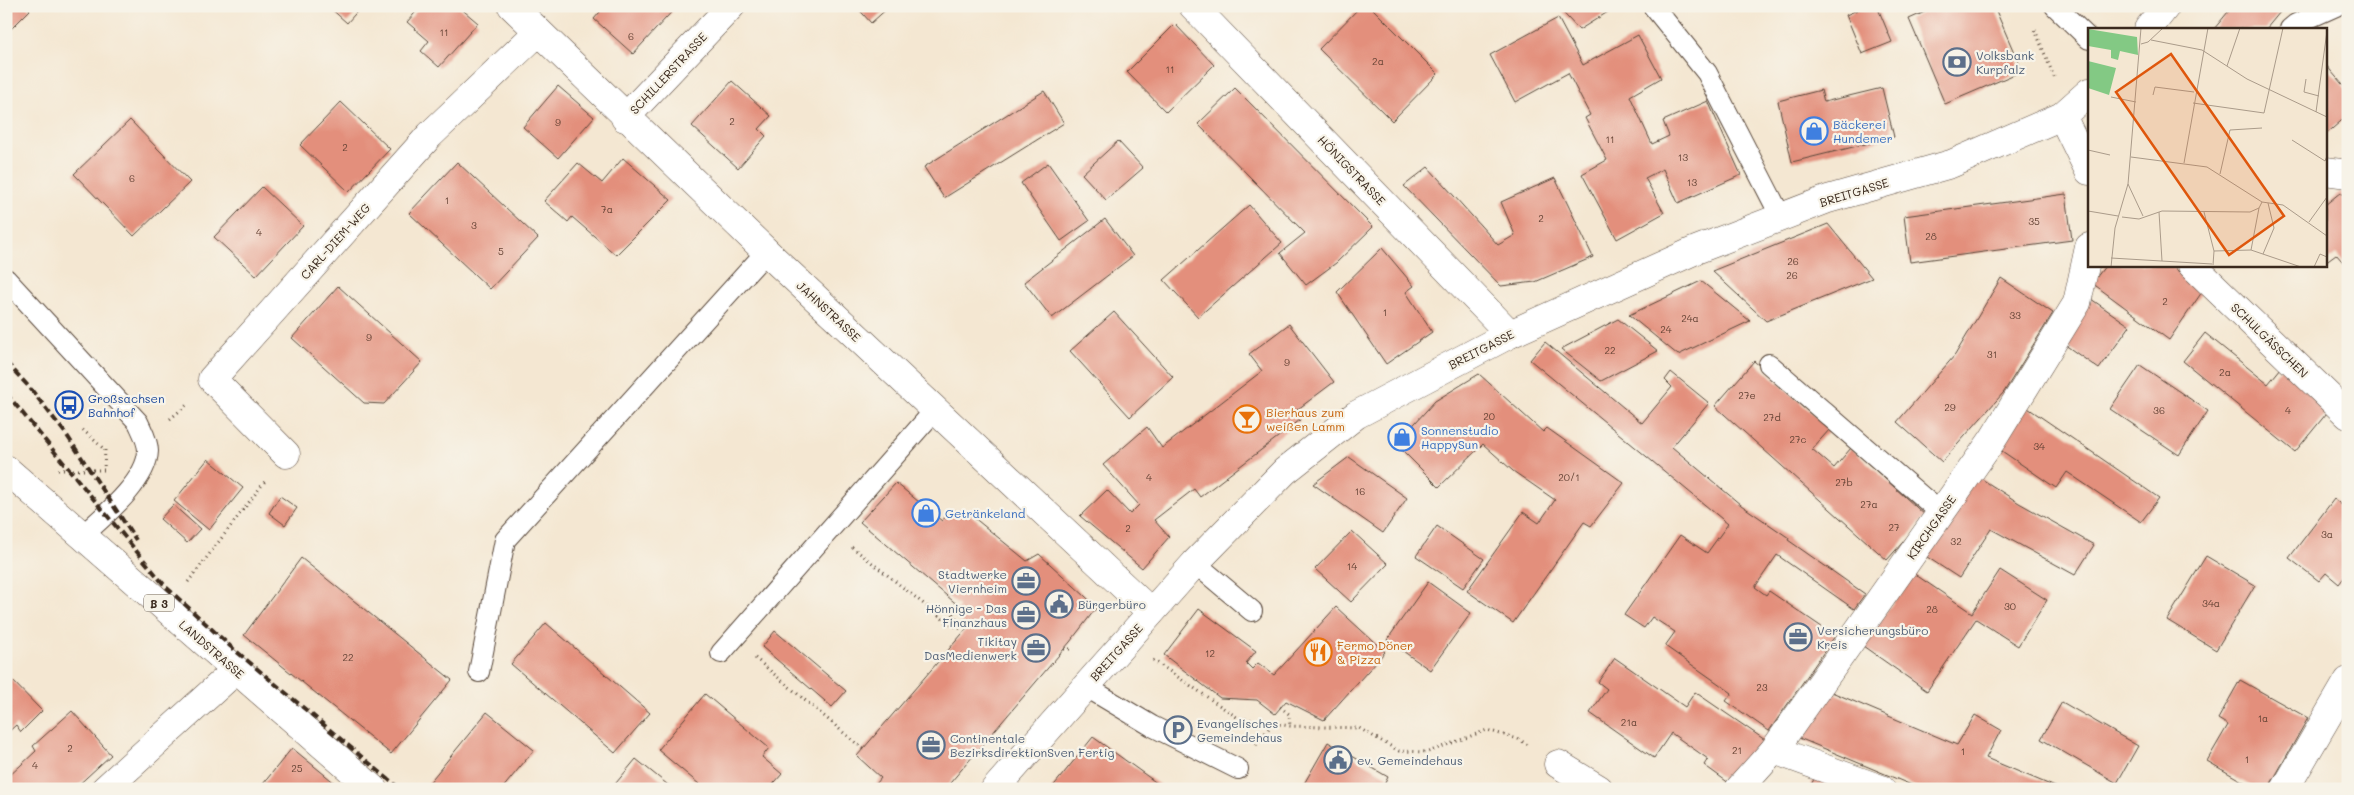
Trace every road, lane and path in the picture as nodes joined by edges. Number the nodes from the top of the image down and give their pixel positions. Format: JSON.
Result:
{"nodes":[{"id":1,"x":512,"y":6,"type":"edge"},
{"id":2,"x":731,"y":6,"type":"edge"},
{"id":3,"x":1193,"y":6,"type":"edge"},
{"id":4,"x":1653,"y":6,"type":"edge"},
{"id":5,"x":2055,"y":6,"type":"edge"},
{"id":6,"x":2166,"y":6,"type":"edge"},
{"id":7,"x":2336,"y":6,"type":"edge"},
{"id":8,"x":2032,"y":23,"type":"dead end"},
{"id":9,"x":2149,"y":28,"type":"edge"},
{"id":10,"x":2291,"y":28,"type":"edge"},
{"id":11,"x":538,"y":32,"type":"junction"},
{"id":12,"x":2088,"y":38,"type":"edge"},
{"id":13,"x":2088,"y":93,"type":"edge"},
{"id":14,"x":2062,"y":116,"type":"junction"},
{"id":15,"x":625,"y":118,"type":"junction"},
{"id":16,"x":2088,"y":169,"type":"edge"},
{"id":17,"x":2326,"y":171,"type":"edge"},
{"id":18,"x":2348,"y":174,"type":"edge"},
{"id":19,"x":1781,"y":217,"type":"junction"},
{"id":20,"x":766,"y":252,"type":"junction"},
{"id":21,"x":2088,"y":253,"type":"edge"},
{"id":22,"x":2193,"y":266,"type":"edge"},
{"id":23,"x":6,"y":280,"type":"edge"},
{"id":24,"x":1510,"y":334,"type":"junction"},
{"id":25,"x":1769,"y":364,"type":"dead end"},
{"id":26,"x":935,"y":410,"type":"junction"},
{"id":27,"x":2348,"y":415,"type":"edge"},
{"id":28,"x":82,"y":429,"type":"dead end"},
{"id":29,"x":286,"y":454,"type":"joint"},
{"id":30,"x":6,"y":469,"type":"edge"},
{"id":31,"x":56,"y":470,"type":"dead end"},
{"id":32,"x":1941,"y":513,"type":"junction"},
{"id":33,"x":830,"y":530,"type":"junction"},
{"id":34,"x":83,"y":536,"type":"junction"},
{"id":35,"x":1195,"y":563,"type":"junction"},
{"id":36,"x":166,"y":610,"type":"junction"},
{"id":37,"x":1252,"y":611,"type":"dead end"},
{"id":38,"x":1151,"y":612,"type":"junction"},
{"id":39,"x":964,"y":630,"type":"dead end"},
{"id":40,"x":1127,"y":640,"type":"junction"},
{"id":41,"x":727,"y":647,"type":"joint"},
{"id":42,"x":1064,"y":649,"type":"dead end"},
{"id":43,"x":1075,"y":649,"type":"dead end"},
{"id":44,"x":236,"y":670,"type":"junction"},
{"id":45,"x":479,"y":672,"type":"dead end"},
{"id":46,"x":2348,"y":681,"type":"edge"},
{"id":47,"x":1085,"y":686,"type":"junction"},
{"id":48,"x":1280,"y":707,"type":"dead end"},
{"id":49,"x":1290,"y":726,"type":"junction"},
{"id":50,"x":863,"y":749,"type":"dead end"},
{"id":51,"x":1774,"y":750,"type":"junction"},
{"id":52,"x":1558,"y":764,"type":"joint"},
{"id":53,"x":1238,"y":769,"type":"dead end"},
{"id":54,"x":105,"y":789,"type":"edge"},
{"id":55,"x":373,"y":789,"type":"edge"},
{"id":56,"x":995,"y":789,"type":"edge"},
{"id":57,"x":1599,"y":789,"type":"edge"},
{"id":58,"x":1740,"y":789,"type":"edge"},
{"id":59,"x":1881,"y":789,"type":"edge"},
{"id":60,"x":2285,"y":789,"type":"edge"}],
"edges":[{"from":1,"to":11,"type":"street","name":"JAHNSTRASSE"},
{"from":2,"to":15,"type":"street","name":"SCHILLERSTRASSE"},
{"from":3,"to":24,"type":"street","name":"HÖNIGSTRASSE"},
{"from":4,"to":19,"type":"lane"},
{"from":5,"to":12,"type":"lane"},
{"from":6,"to":9,"type":"street"},
{"from":7,"to":10,"type":"lane"},
{"from":8,"to":14,"type":"path"},
{"from":11,"to":15,"type":"street","name":"JAHNSTRASSE"},
{"from":11,"to":29,"type":"street","name":"CARL-DIEM-WEG"},
{"from":13,"to":14,"type":"street","name":"BREITGASSE"},
{"from":14,"to":16,"type":"street"},
{"from":14,"to":19,"type":"street","name":"BREITGASSE"},
{"from":15,"to":20,"type":"street","name":"JAHNSTRASSE"},
{"from":17,"to":18,"type":"street"},
{"from":19,"to":24,"type":"street","name":"BREITGASSE"},
{"from":20,"to":26,"type":"street","name":"JAHNSTRASSE"},
{"from":20,"to":45,"type":"lane"},
{"from":21,"to":32,"type":"street","name":"KIRCHGASSE"},
{"from":22,"to":27,"type":"street","name":"SCHULGÄSSCHEN"},
{"from":23,"to":34,"type":"lane"},
{"from":24,"to":35,"type":"street","name":"BREITGASSE"},
{"from":25,"to":32,"type":"lane"},
{"from":26,"to":33,"type":"lane"},
{"from":26,"to":38,"type":"street","name":"JAHNSTRASSE"},
{"from":28,"to":31,"type":"path"},
{"from":29,"to":36,"type":"path"},
{"from":30,"to":34,"type":"street","name":"LANDSTRASSE","number":"B 3"},
{"from":32,"to":51,"type":"street","name":"KIRCHGASSE"},
{"from":33,"to":39,"type":"path"},
{"from":33,"to":41,"type":"lane"},
{"from":34,"to":36,"type":"street","name":"LANDSTRASSE","number":"B 3"},
{"from":35,"to":37,"type":"lane"},
{"from":35,"to":38,"type":"street","name":"BREITGASSE"},
{"from":36,"to":44,"type":"street","name":"LANDSTRASSE","number":"B 3"},
{"from":38,"to":40,"type":"street","name":"BREITGASSE"},
{"from":40,"to":47,"type":"street","name":"BREITGASSE"},
{"from":40,"to":49,"type":"path"},
{"from":41,"to":50,"type":"path"},
{"from":42,"to":43,"type":"path"},
{"from":44,"to":54,"type":"street"},
{"from":44,"to":55,"type":"street","name":"LANDSTRASSE","number":"B 3"},
{"from":46,"to":60,"type":"street"},
{"from":47,"to":53,"type":"lane"},
{"from":47,"to":56,"type":"street","name":"BREITGASSE"},
{"from":48,"to":49,"type":"path"},
{"from":49,"to":52,"type":"path"},
{"from":51,"to":58,"type":"street","name":"KIRCHGASSE"},
{"from":51,"to":59,"type":"street"},
{"from":52,"to":57,"type":"street"}]}
